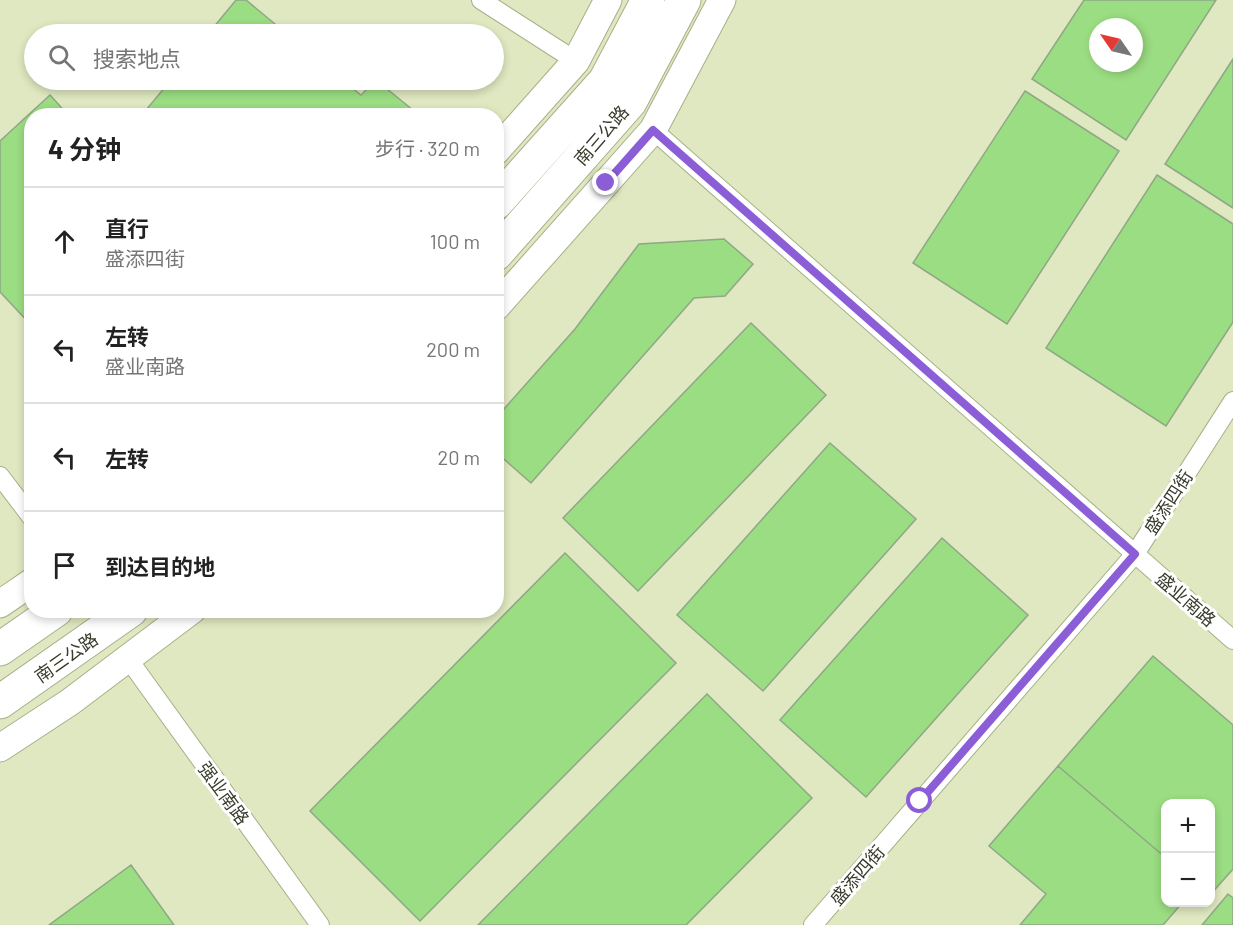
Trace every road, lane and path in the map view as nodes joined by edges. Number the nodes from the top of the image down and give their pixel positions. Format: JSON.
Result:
{"nodes":[{"id":1,"x":481,"y":0,"type":"edge"},
{"id":2,"x":608,"y":0,"type":"edge"},
{"id":3,"x":648,"y":0,"type":"edge"},
{"id":4,"x":684,"y":0,"type":"edge"},
{"id":5,"x":722,"y":0,"type":"edge"},
{"id":6,"x":576,"y":61,"type":"junction"},
{"id":7,"x":653,"y":130,"type":"junction"},
{"id":8,"x":504,"y":141,"type":"edge"},
{"id":9,"x":504,"y":194,"type":"edge"},
{"id":10,"x":504,"y":245,"type":"edge"},
{"id":11,"x":504,"y":298,"type":"edge"},
{"id":12,"x":1233,"y":401,"type":"edge"},
{"id":13,"x":0,"y":476,"type":"edge"},
{"id":14,"x":24,"y":508,"type":"edge"},
{"id":15,"x":1135,"y":554,"type":"junction"},
{"id":16,"x":24,"y":588,"type":"edge"},
{"id":17,"x":0,"y":604,"type":"edge"},
{"id":18,"x":45,"y":618,"type":"edge"},
{"id":19,"x":119,"y":618,"type":"edge"},
{"id":20,"x":182,"y":618,"type":"edge"},
{"id":21,"x":1233,"y":640,"type":"edge"},
{"id":22,"x":0,"y":649,"type":"edge"},
{"id":23,"x":129,"y":660,"type":"junction"},
{"id":24,"x":0,"y":702,"type":"edge"},
{"id":25,"x":0,"y":747,"type":"edge"},
{"id":26,"x":320,"y":925,"type":"edge"},
{"id":27,"x":813,"y":925,"type":"edge"}],
"edges":[{"from":1,"to":6,"type":"street"},
{"from":2,"to":6,"type":"street"},
{"from":3,"to":9,"type":"highway","name":"南三公路"},
{"from":4,"to":10,"type":"highway","name":"南三公路"},
{"from":5,"to":7,"type":"street"},
{"from":6,"to":8,"type":"street"},
{"from":7,"to":11,"type":"street"},
{"from":7,"to":15,"type":"street","name":"盛业南路"},
{"from":12,"to":15,"type":"street","name":"盛添四街"},
{"from":13,"to":14,"type":"street"},
{"from":15,"to":21,"type":"street","name":"盛业南路"},
{"from":15,"to":27,"type":"street","name":"盛添四街"},
{"from":16,"to":17,"type":"street"},
{"from":18,"to":22,"type":"highway"},
{"from":19,"to":24,"type":"highway","name":"南三公路"},
{"from":20,"to":23,"type":"street"},
{"from":23,"to":25,"type":"street"},
{"from":23,"to":26,"type":"street","name":"强业南路"}]}
